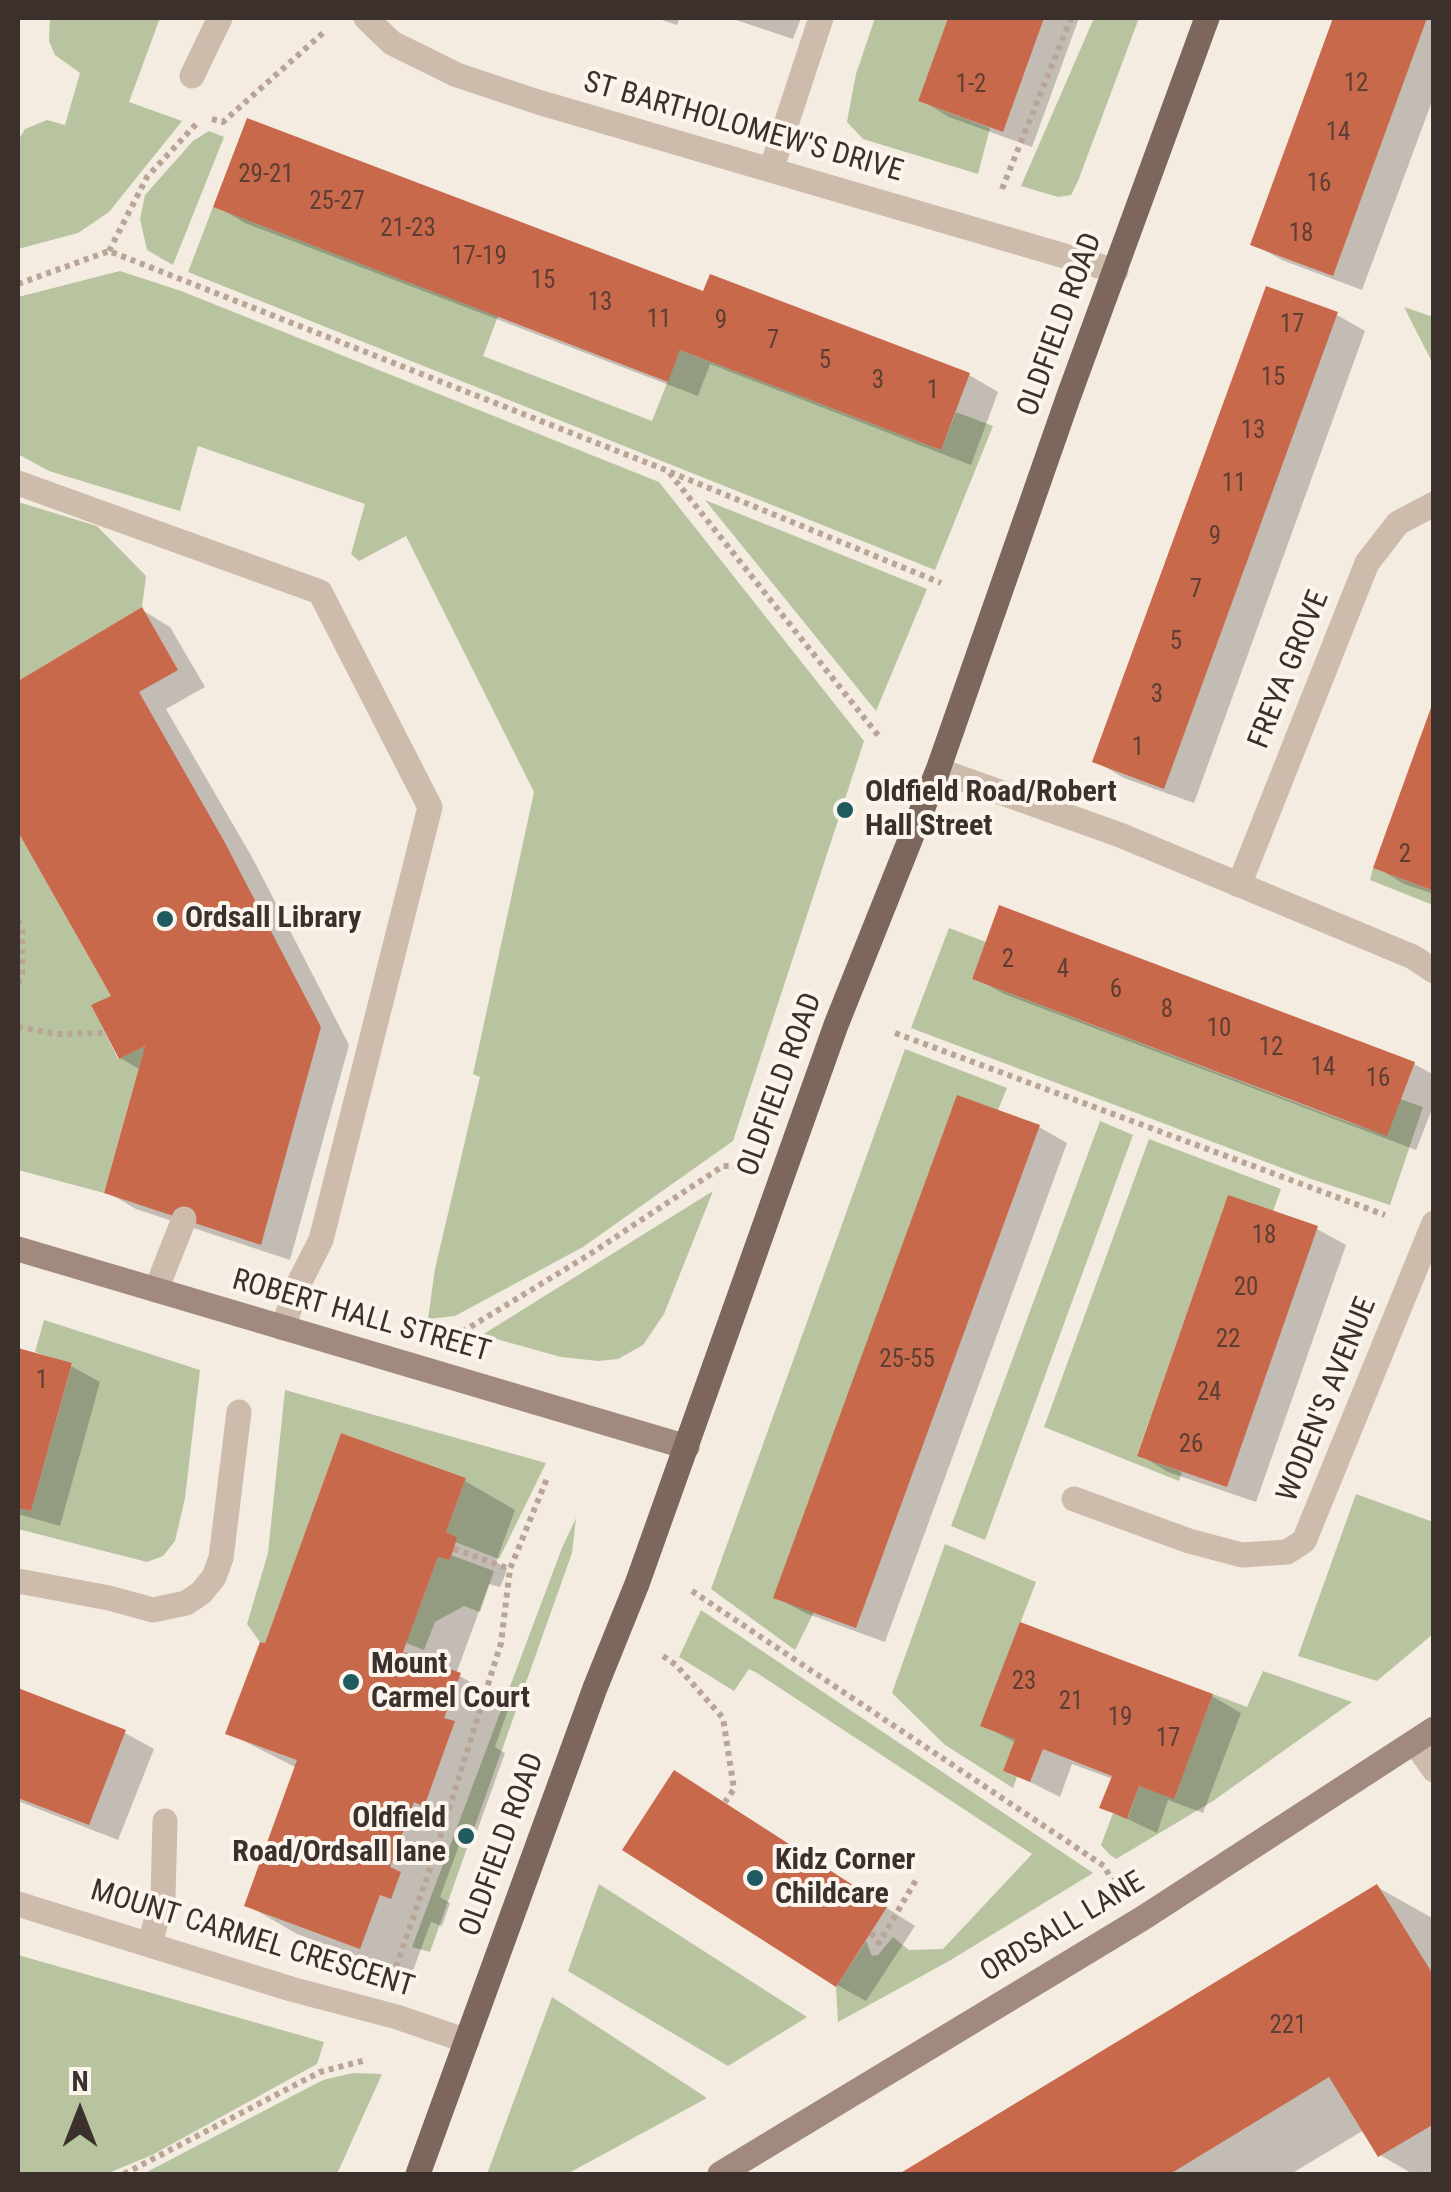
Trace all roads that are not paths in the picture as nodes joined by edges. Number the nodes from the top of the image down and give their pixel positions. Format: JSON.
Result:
{"nodes":[{"id":1,"x":220,"y":18,"type":"edge"},
{"id":2,"x":366,"y":18,"type":"edge"},
{"id":3,"x":821,"y":18,"type":"edge"},
{"id":4,"x":1208,"y":18,"type":"edge"},
{"id":5,"x":192,"y":76,"type":"dead end"},
{"id":6,"x":771,"y":170,"type":"junction"},
{"id":7,"x":1116,"y":272,"type":"junction"},
{"id":8,"x":18,"y":483,"type":"edge"},
{"id":9,"x":1434,"y":504,"type":"edge"},
{"id":10,"x":938,"y":770,"type":"junction"},
{"id":11,"x":1239,"y":885,"type":"junction"},
{"id":12,"x":1434,"y":971,"type":"edge"},
{"id":13,"x":184,"y":1218,"type":"dead end"},
{"id":14,"x":1434,"y":1223,"type":"edge"},
{"id":15,"x":18,"y":1249,"type":"edge"},
{"id":16,"x":156,"y":1290,"type":"junction"},
{"id":17,"x":283,"y":1328,"type":"junction"},
{"id":18,"x":239,"y":1412,"type":"dead end"},
{"id":19,"x":687,"y":1447,"type":"junction"},
{"id":20,"x":1074,"y":1499,"type":"dead end"},
{"id":21,"x":18,"y":1581,"type":"edge"},
{"id":22,"x":1424,"y":1736,"type":"edge"},
{"id":23,"x":1434,"y":1770,"type":"edge"},
{"id":24,"x":165,"y":1821,"type":"dead end"},
{"id":25,"x":18,"y":1904,"type":"edge"},
{"id":26,"x":150,"y":1942,"type":"junction"},
{"id":27,"x":467,"y":2041,"type":"junction"},
{"id":28,"x":418,"y":2174,"type":"edge"},
{"id":29,"x":720,"y":2174,"type":"edge"}],
"edges":[{"from":1,"to":5,"type":"street"},
{"from":2,"to":6,"type":"street","name":"ST BARTHOLOMEW'S DRIVE"},
{"from":3,"to":6,"type":"street"},
{"from":4,"to":7,"type":"main road","name":"OLDFIELD ROAD"},
{"from":6,"to":7,"type":"street","name":"ST BARTHOLOMEW'S DRIVE"},
{"from":7,"to":10,"type":"main road","name":"OLDFIELD ROAD"},
{"from":8,"to":17,"type":"street"},
{"from":9,"to":11,"type":"street","name":"FREYA GROVE"},
{"from":10,"to":11,"type":"street"},
{"from":10,"to":19,"type":"main road","name":"OLDFIELD ROAD"},
{"from":11,"to":12,"type":"street"},
{"from":13,"to":16,"type":"street"},
{"from":14,"to":20,"type":"street","name":"WODEN'S AVENUE"},
{"from":15,"to":16,"type":"main road","name":"ROBERT HALL STREET"},
{"from":16,"to":17,"type":"main road","name":"ROBERT HALL STREET"},
{"from":17,"to":19,"type":"main road","name":"ROBERT HALL STREET"},
{"from":18,"to":21,"type":"street"},
{"from":19,"to":27,"type":"main road","name":"OLDFIELD ROAD"},
{"from":22,"to":23,"type":"street"},
{"from":22,"to":29,"type":"main road","name":"ORDSALL LANE"},
{"from":24,"to":26,"type":"street"},
{"from":25,"to":26,"type":"street","name":"MOUNT CARMEL CRESCENT"},
{"from":26,"to":27,"type":"street","name":"MOUNT CARMEL CRESCENT"},
{"from":27,"to":28,"type":"main road","name":"OLDFIELD ROAD"}]}
